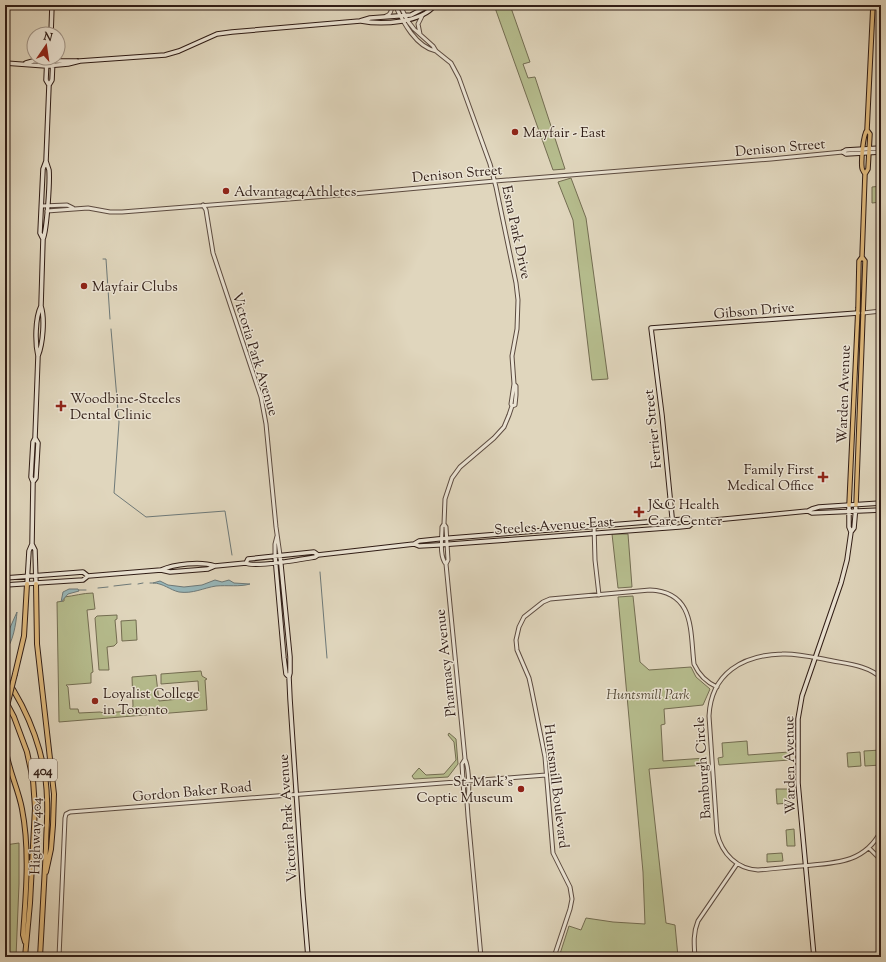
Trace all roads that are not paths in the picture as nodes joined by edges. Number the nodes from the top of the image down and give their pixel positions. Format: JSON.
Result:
{"nodes":[{"id":1,"x":52,"y":5,"type":"edge"},
{"id":2,"x":392,"y":5,"type":"edge"},
{"id":3,"x":395,"y":5,"type":"edge"},
{"id":4,"x":400,"y":5,"type":"edge"},
{"id":5,"x":430,"y":5,"type":"edge"},
{"id":6,"x":435,"y":5,"type":"edge"},
{"id":7,"x":873,"y":5,"type":"edge"},
{"id":8,"x":402,"y":16,"type":"junction"},
{"id":9,"x":422,"y":16,"type":"junction"},
{"id":10,"x":383,"y":17,"type":"junction"},
{"id":11,"x":405,"y":20,"type":"junction"},
{"id":12,"x":360,"y":21,"type":"junction"},
{"id":13,"x":51,"y":26,"type":"edge"},
{"id":14,"x":420,"y":36,"type":"junction"},
{"id":15,"x":436,"y":51,"type":"junction"},
{"id":16,"x":66,"y":60,"type":"edge"},
{"id":17,"x":5,"y":63,"type":"edge"},
{"id":18,"x":26,"y":64,"type":"edge"},
{"id":19,"x":47,"y":66,"type":"edge"},
{"id":20,"x":53,"y":66,"type":"edge"},
{"id":21,"x":49,"y":85,"type":"junction"},
{"id":22,"x":867,"y":130,"type":"junction"},
{"id":23,"x":869,"y":148,"type":"junction"},
{"id":24,"x":881,"y":148,"type":"edge"},
{"id":25,"x":863,"y":151,"type":"junction"},
{"id":26,"x":843,"y":152,"type":"joint"},
{"id":27,"x":881,"y":152,"type":"edge"},
{"id":28,"x":869,"y":153,"type":"junction"},
{"id":29,"x":46,"y":161,"type":"junction"},
{"id":30,"x":865,"y":174,"type":"junction"},
{"id":31,"x":495,"y":181,"type":"junction"},
{"id":32,"x":203,"y":205,"type":"junction"},
{"id":33,"x":42,"y":206,"type":"junction"},
{"id":34,"x":47,"y":206,"type":"junction"},
{"id":35,"x":73,"y":208,"type":"junction"},
{"id":36,"x":47,"y":211,"type":"junction"},
{"id":37,"x":43,"y":239,"type":"junction"},
{"id":38,"x":881,"y":311,"type":"edge"},
{"id":39,"x":860,"y":313,"type":"junction"},
{"id":40,"x":651,"y":328,"type":"joint"},
{"id":41,"x":855,"y":362,"type":"junction"},
{"id":42,"x":860,"y":365,"type":"junction"},
{"id":43,"x":881,"y":503,"type":"edge"},
{"id":44,"x":849,"y":505,"type":"junction"},
{"id":45,"x":856,"y":505,"type":"junction"},
{"id":46,"x":881,"y":510,"type":"edge"},
{"id":47,"x":808,"y":511,"type":"junction"},
{"id":48,"x":849,"y":512,"type":"junction"},
{"id":49,"x":856,"y":512,"type":"junction"},
{"id":50,"x":672,"y":520,"type":"junction"},
{"id":51,"x":694,"y":522,"type":"junction"},
{"id":52,"x":594,"y":526,"type":"junction"},
{"id":53,"x":673,"y":527,"type":"junction"},
{"id":54,"x":851,"y":532,"type":"junction"},
{"id":55,"x":593,"y":533,"type":"junction"},
{"id":56,"x":277,"y":536,"type":"junction"},
{"id":57,"x":444,"y":538,"type":"junction"},
{"id":58,"x":32,"y":544,"type":"junction"},
{"id":59,"x":414,"y":544,"type":"junction"},
{"id":60,"x":445,"y":545,"type":"junction"},
{"id":61,"x":280,"y":555,"type":"junction"},
{"id":62,"x":318,"y":555,"type":"junction"},
{"id":63,"x":275,"y":556,"type":"junction"},
{"id":64,"x":276,"y":562,"type":"junction"},
{"id":65,"x":281,"y":562,"type":"junction"},
{"id":66,"x":246,"y":563,"type":"junction"},
{"id":67,"x":215,"y":566,"type":"junction"},
{"id":68,"x":161,"y":570,"type":"junction"},
{"id":69,"x":28,"y":576,"type":"junction"},
{"id":70,"x":36,"y":576,"type":"junction"},
{"id":71,"x":88,"y":576,"type":"junction"},
{"id":72,"x":5,"y":578,"type":"edge"},
{"id":73,"x":27,"y":584,"type":"junction"},
{"id":74,"x":36,"y":584,"type":"junction"},
{"id":75,"x":5,"y":585,"type":"edge"},
{"id":76,"x":599,"y":595,"type":"junction"},
{"id":77,"x":5,"y":610,"type":"edge"},
{"id":78,"x":5,"y":618,"type":"edge"},
{"id":79,"x":815,"y":658,"type":"junction"},
{"id":80,"x":880,"y":675,"type":"edge"},
{"id":81,"x":5,"y":677,"type":"edge"},
{"id":82,"x":289,"y":677,"type":"junction"},
{"id":83,"x":717,"y":687,"type":"junction"},
{"id":84,"x":5,"y":700,"type":"edge"},
{"id":85,"x":7,"y":706,"type":"edge"},
{"id":86,"x":5,"y":723,"type":"edge"},
{"id":87,"x":5,"y":743,"type":"edge"},
{"id":88,"x":464,"y":759,"type":"junction"},
{"id":89,"x":546,"y":775,"type":"junction"},
{"id":90,"x":463,"y":781,"type":"junction"},
{"id":91,"x":468,"y":781,"type":"junction"},
{"id":92,"x":296,"y":794,"type":"junction"},
{"id":93,"x":466,"y":802,"type":"junction"},
{"id":94,"x":881,"y":831,"type":"edge"},
{"id":95,"x":869,"y":848,"type":"junction"},
{"id":96,"x":881,"y":860,"type":"edge"},
{"id":97,"x":737,"y":864,"type":"junction"},
{"id":98,"x":805,"y":866,"type":"junction"},
{"id":99,"x":46,"y":872,"type":"junction"},
{"id":100,"x":26,"y":946,"type":"junction"},
{"id":101,"x":25,"y":957,"type":"edge"},
{"id":102,"x":40,"y":957,"type":"edge"},
{"id":103,"x":59,"y":957,"type":"edge"},
{"id":104,"x":308,"y":957,"type":"edge"},
{"id":105,"x":481,"y":957,"type":"edge"},
{"id":106,"x":554,"y":957,"type":"edge"},
{"id":107,"x":695,"y":957,"type":"edge"},
{"id":108,"x":814,"y":957,"type":"edge"}],
"edges":[{"from":1,"to":13,"type":"main road"},
{"from":2,"to":10,"type":"street"},
{"from":3,"to":8,"type":"street"},
{"from":4,"to":8,"type":"street"},
{"from":5,"to":8,"type":"main road"},
{"from":6,"to":9,"type":"main road"},
{"from":7,"to":22,"type":"main road","name":"Warden Avenue"},
{"from":8,"to":10,"type":"main road"},
{"from":8,"to":11,"type":"street","name":"Esna Park Drive"},
{"from":9,"to":11,"type":"main road"},
{"from":9,"to":14,"type":"street"},
{"from":10,"to":12,"type":"main road"},
{"from":11,"to":12,"type":"main road"},
{"from":11,"to":14,"type":"street","name":"Esna Park Drive"},
{"from":11,"to":15,"type":"street","name":"Esna Park Drive"},
{"from":12,"to":16,"type":"main road"},
{"from":14,"to":15,"type":"street","name":"Esna Park Drive"},
{"from":15,"to":31,"type":"street","name":"Esna Park Drive"},
{"from":17,"to":18,"type":"main road"},
{"from":19,"to":21,"type":"main road"},
{"from":20,"to":21,"type":"main road"},
{"from":21,"to":29,"type":"main road"},
{"from":22,"to":23,"type":"main road","name":"Warden Avenue"},
{"from":22,"to":25,"type":"main road","name":"Warden Avenue"},
{"from":23,"to":24,"type":"main road","name":"Denison Street"},
{"from":23,"to":25,"type":"main road","name":"Denison Street"},
{"from":23,"to":28,"type":"main road","name":"Warden Avenue"},
{"from":25,"to":26,"type":"main road","name":"Denison Street"},
{"from":25,"to":28,"type":"main road","name":"Denison Street"},
{"from":25,"to":30,"type":"main road","name":"Warden Avenue"},
{"from":26,"to":31,"type":"street","name":"Denison Street"},
{"from":27,"to":28,"type":"main road","name":"Denison Street"},
{"from":28,"to":30,"type":"main road","name":"Warden Avenue"},
{"from":29,"to":33,"type":"main road"},
{"from":29,"to":34,"type":"main road"},
{"from":30,"to":39,"type":"main road","name":"Warden Avenue"},
{"from":31,"to":32,"type":"street","name":"Denison Street"},
{"from":31,"to":57,"type":"street","name":"Esna Park Drive"},
{"from":32,"to":35,"type":"street","name":"Denison Street"},
{"from":32,"to":56,"type":"street","name":"Victoria Park Avenue"},
{"from":33,"to":34,"type":"street","name":"Denison Street"},
{"from":33,"to":37,"type":"main road"},
{"from":34,"to":35,"type":"street","name":"Denison Street"},
{"from":34,"to":36,"type":"main road"},
{"from":35,"to":36,"type":"street","name":"Denison Street"},
{"from":36,"to":37,"type":"main road"},
{"from":37,"to":58,"type":"main road"},
{"from":38,"to":39,"type":"street"},
{"from":39,"to":40,"type":"main road","name":"Gibson Drive"},
{"from":39,"to":41,"type":"main road","name":"Warden Avenue"},
{"from":39,"to":42,"type":"main road","name":"Warden Avenue"},
{"from":40,"to":50,"type":"main road","name":"Ferrier Street"},
{"from":41,"to":42,"type":"main road"},
{"from":41,"to":44,"type":"main road","name":"Warden Avenue"},
{"from":42,"to":45,"type":"main road","name":"Warden Avenue"},
{"from":43,"to":45,"type":"main road","name":"Steeles Avenue East"},
{"from":44,"to":45,"type":"main road","name":"Steeles Avenue East"},
{"from":44,"to":47,"type":"main road","name":"Steeles Avenue East"},
{"from":44,"to":48,"type":"main road","name":"Warden Avenue"},
{"from":45,"to":49,"type":"main road","name":"Warden Avenue"},
{"from":46,"to":49,"type":"main road","name":"Steeles Avenue East"},
{"from":47,"to":48,"type":"main road","name":"Steeles Avenue East"},
{"from":47,"to":51,"type":"main road","name":"Steeles Avenue East"},
{"from":48,"to":49,"type":"main road","name":"Steeles Avenue East"},
{"from":48,"to":54,"type":"main road","name":"Warden Avenue"},
{"from":49,"to":54,"type":"main road","name":"Warden Avenue"},
{"from":50,"to":51,"type":"main road","name":"Steeles Avenue East"},
{"from":50,"to":52,"type":"main road","name":"Steeles Avenue East"},
{"from":50,"to":53,"type":"main road","name":"Ferrier Street"},
{"from":51,"to":53,"type":"main road","name":"Steeles Avenue East"},
{"from":52,"to":55,"type":"street"},
{"from":52,"to":57,"type":"main road","name":"Steeles Avenue East"},
{"from":53,"to":55,"type":"main road","name":"Steeles Avenue East"},
{"from":54,"to":79,"type":"main road","name":"Warden Avenue"},
{"from":55,"to":60,"type":"main road","name":"Steeles Avenue East"},
{"from":55,"to":76,"type":"street"},
{"from":56,"to":61,"type":"street","name":"Victoria Park Avenue"},
{"from":56,"to":63,"type":"street","name":"Victoria Park Avenue"},
{"from":57,"to":59,"type":"main road","name":"Steeles Avenue East"},
{"from":57,"to":60,"type":"street","name":"Pharmacy Avenue"},
{"from":58,"to":69,"type":"main road"},
{"from":58,"to":70,"type":"main road"},
{"from":59,"to":60,"type":"main road","name":"Steeles Avenue East"},
{"from":59,"to":62,"type":"main road","name":"Steeles Avenue East"},
{"from":60,"to":88,"type":"street","name":"Pharmacy Avenue"},
{"from":61,"to":62,"type":"main road","name":"Steeles Avenue East"},
{"from":61,"to":63,"type":"main road","name":"Steeles Avenue East"},
{"from":61,"to":65,"type":"main road","name":"Victoria Park Avenue"},
{"from":62,"to":65,"type":"main road","name":"Steeles Avenue East"},
{"from":63,"to":64,"type":"main road","name":"Victoria Park Avenue"},
{"from":63,"to":66,"type":"main road","name":"Steeles Avenue East"},
{"from":64,"to":65,"type":"main road","name":"Steeles Avenue East"},
{"from":64,"to":66,"type":"main road","name":"Steeles Avenue East"},
{"from":64,"to":82,"type":"main road","name":"Victoria Park Avenue"},
{"from":65,"to":82,"type":"main road","name":"Victoria Park Avenue"},
{"from":66,"to":67,"type":"main road","name":"Steeles Avenue East"},
{"from":67,"to":68,"type":"main road","name":"Steeles Avenue East"},
{"from":67,"to":68,"type":"main road","name":"Steeles Avenue East"},
{"from":68,"to":71,"type":"main road","name":"Steeles Avenue East"},
{"from":69,"to":70,"type":"main road","name":"Steeles Avenue East"},
{"from":69,"to":72,"type":"main road","name":"Steeles Avenue East"},
{"from":69,"to":73,"type":"main road"},
{"from":70,"to":71,"type":"main road","name":"Steeles Avenue East"},
{"from":70,"to":74,"type":"main road"},
{"from":71,"to":74,"type":"main road","name":"Steeles Avenue East"},
{"from":73,"to":74,"type":"main road","name":"Steeles Avenue East"},
{"from":73,"to":75,"type":"main road","name":"Steeles Avenue East"},
{"from":73,"to":86,"type":"highway","bridge":true},
{"from":74,"to":99,"type":"highway"},
{"from":76,"to":83,"type":"street","name":"Huntsmill Boulevard"},
{"from":76,"to":89,"type":"street","name":"Huntsmill Boulevard"},
{"from":77,"to":78,"type":"highway"},
{"from":79,"to":80,"type":"street","name":"Bamburgh Circle"},
{"from":79,"to":83,"type":"street","name":"Bamburgh Circle"},
{"from":79,"to":98,"type":"main road","name":"Warden Avenue"},
{"from":81,"to":99,"type":"highway","name":"Highway 404","number":"404"},
{"from":82,"to":92,"type":"main road","name":"Victoria Park Avenue"},
{"from":83,"to":97,"type":"street","name":"Bamburgh Circle"},
{"from":84,"to":85,"type":"highway","name":"Highway 404","number":"404"},
{"from":85,"to":100,"type":"highway","name":"Highway 404","number":"404"},
{"from":87,"to":100,"type":"highway"},
{"from":88,"to":90,"type":"street","name":"Pharmacy Avenue"},
{"from":88,"to":91,"type":"street","name":"Pharmacy Avenue"},
{"from":89,"to":91,"type":"street","name":"Gordon Baker Road"},
{"from":89,"to":106,"type":"street","name":"Huntsmill Boulevard"},
{"from":90,"to":91,"type":"street","name":"Gordon Baker Road"},
{"from":90,"to":92,"type":"street","name":"Gordon Baker Road"},
{"from":90,"to":93,"type":"street","name":"Pharmacy Avenue"},
{"from":91,"to":93,"type":"street","name":"Pharmacy Avenue"},
{"from":92,"to":103,"type":"street","name":"Gordon Baker Road"},
{"from":92,"to":104,"type":"main road","name":"Victoria Park Avenue"},
{"from":93,"to":105,"type":"street","name":"Pharmacy Avenue"},
{"from":94,"to":95,"type":"street"},
{"from":95,"to":96,"type":"street"},
{"from":95,"to":98,"type":"street"},
{"from":97,"to":98,"type":"street"},
{"from":97,"to":107,"type":"street"},
{"from":98,"to":108,"type":"main road","name":"Warden Avenue"},
{"from":99,"to":102,"type":"highway","name":"Highway 404","number":"404"},
{"from":100,"to":101,"type":"highway","name":"Highway 404","number":"404"}]}
